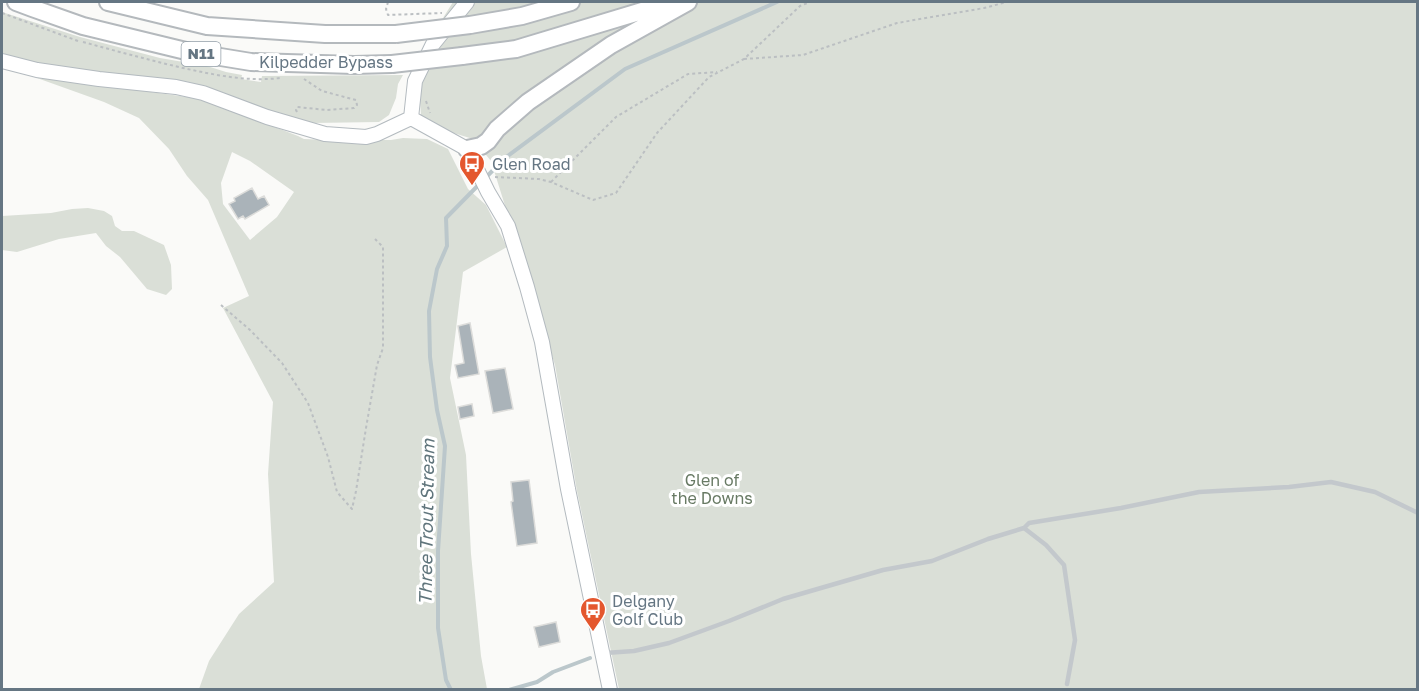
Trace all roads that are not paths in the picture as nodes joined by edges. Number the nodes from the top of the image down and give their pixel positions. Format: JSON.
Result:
{"nodes":[{"id":1,"x":16,"y":2,"type":"edge"},
{"id":2,"x":108,"y":2,"type":"edge"},
{"id":3,"x":467,"y":2,"type":"edge"},
{"id":4,"x":571,"y":2,"type":"edge"},
{"id":5,"x":672,"y":2,"type":"edge"},
{"id":6,"x":688,"y":2,"type":"edge"},
{"id":7,"x":2,"y":61,"type":"edge"},
{"id":8,"x":411,"y":118,"type":"junction"},
{"id":9,"x":467,"y":149,"type":"junction"},
{"id":10,"x":1418,"y":513,"type":"edge"},
{"id":11,"x":1024,"y":528,"type":"junction"},
{"id":12,"x":602,"y":653,"type":"junction"},
{"id":13,"x":1067,"y":684,"type":"dead end"},
{"id":14,"x":610,"y":690,"type":"edge"}],
"edges":[{"from":1,"to":5,"type":"highway","name":"Kilpedder Bypass","number":"N11","bridge":true},
{"from":2,"to":4,"type":"highway","name":"Kilpedder Bypass","number":"N11","bridge":true},
{"from":3,"to":8,"type":"main road"},
{"from":6,"to":9,"type":"highway"},
{"from":7,"to":8,"type":"main road"},
{"from":8,"to":9,"type":"main road"},
{"from":9,"to":12,"type":"main road"},
{"from":10,"to":11,"type":"lane"},
{"from":11,"to":12,"type":"lane"},
{"from":11,"to":13,"type":"lane"},
{"from":12,"to":14,"type":"main road"}]}
